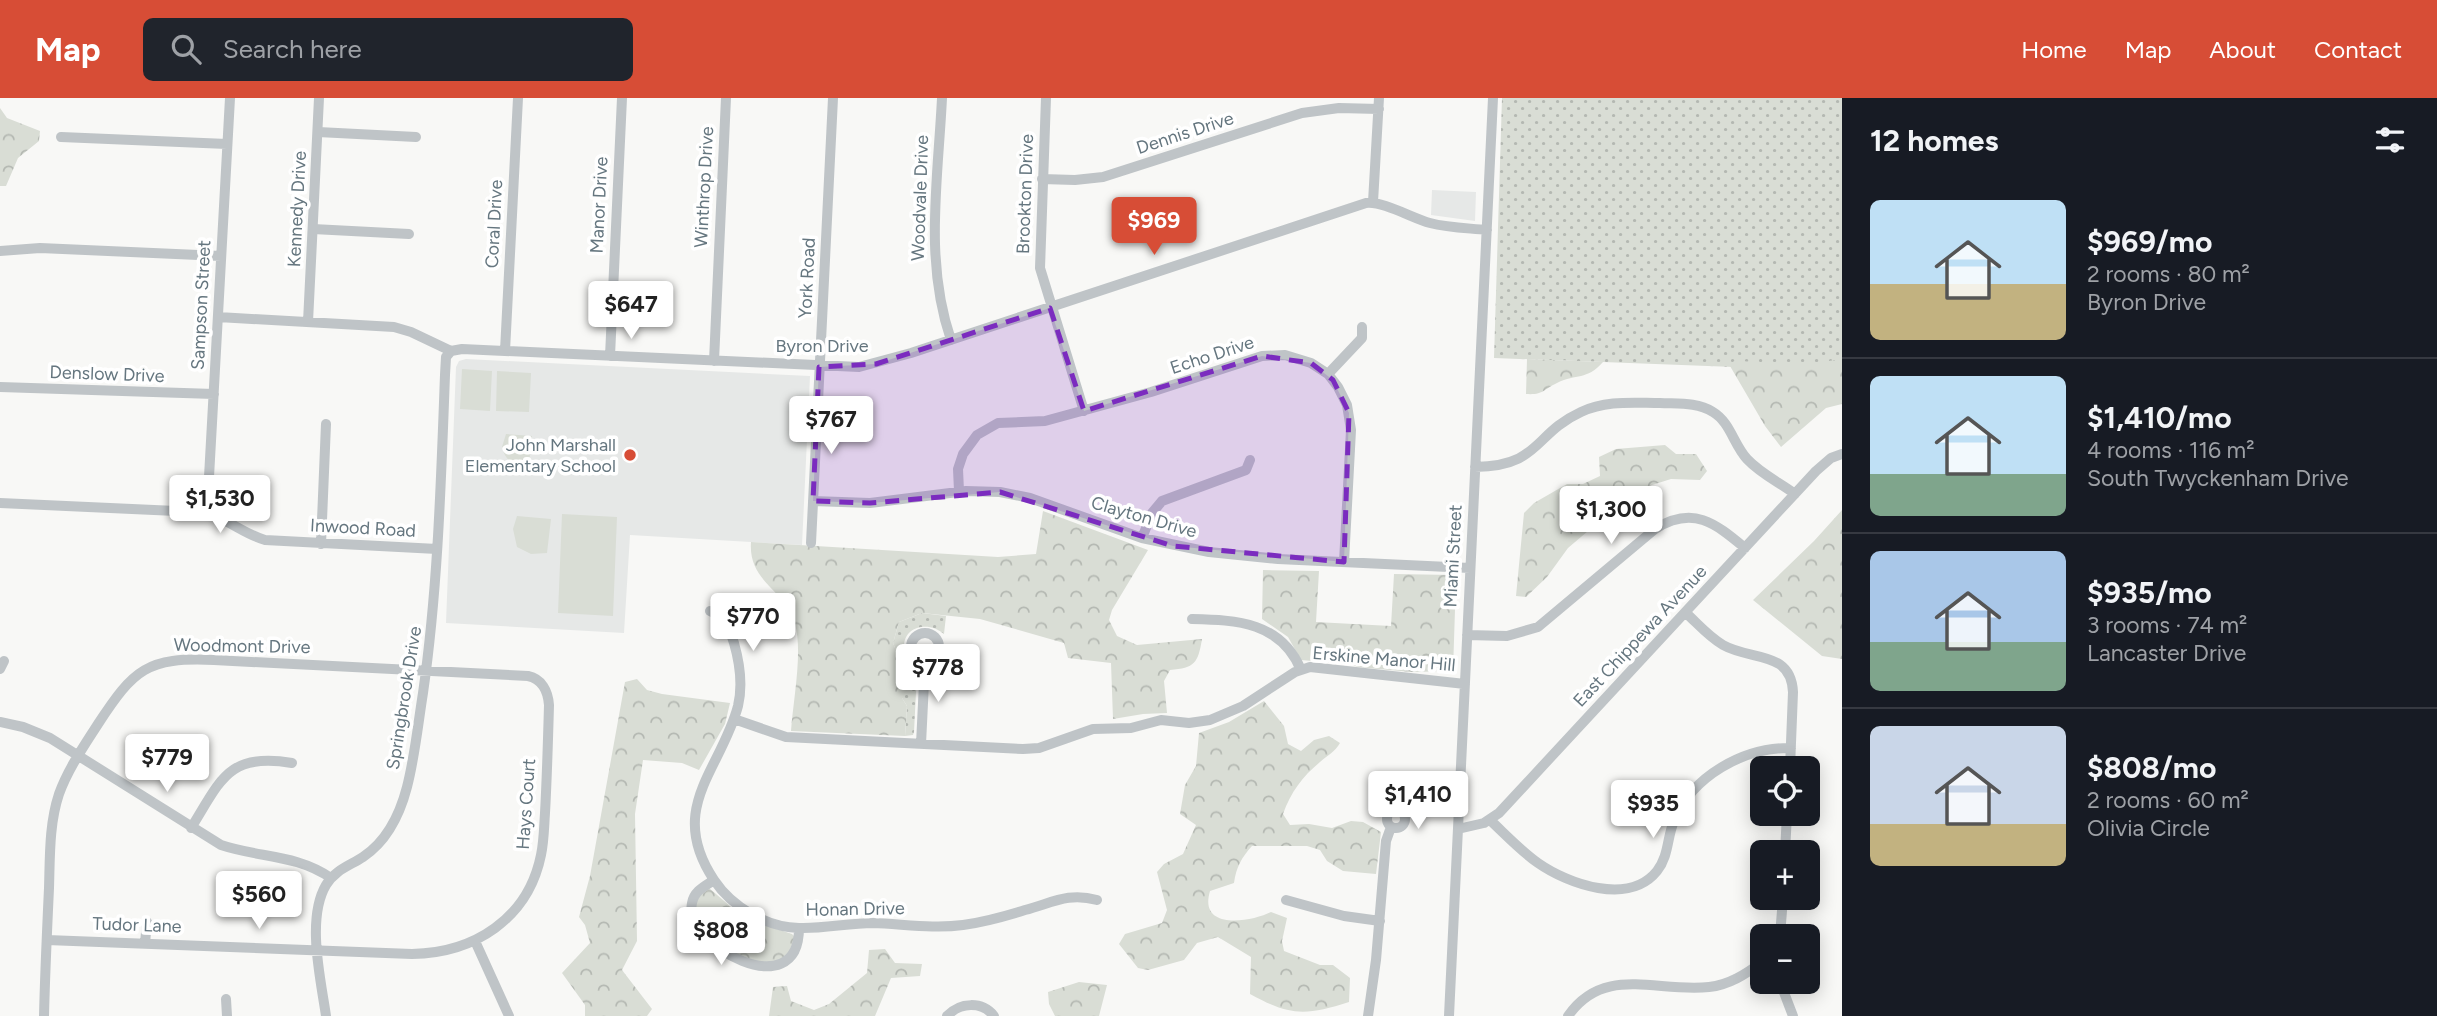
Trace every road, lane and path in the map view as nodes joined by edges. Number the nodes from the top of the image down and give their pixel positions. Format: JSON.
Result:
{"nodes":[{"id":1,"x":230,"y":98,"type":"edge"},
{"id":2,"x":320,"y":98,"type":"edge"},
{"id":3,"x":518,"y":98,"type":"edge"},
{"id":4,"x":622,"y":98,"type":"edge"},
{"id":5,"x":726,"y":98,"type":"edge"},
{"id":6,"x":833,"y":98,"type":"edge"},
{"id":7,"x":942,"y":98,"type":"edge"},
{"id":8,"x":1046,"y":98,"type":"edge"},
{"id":9,"x":1493,"y":98,"type":"edge"},
{"id":10,"x":1379,"y":104,"type":"edge"},
{"id":11,"x":318,"y":132,"type":"junction"},
{"id":12,"x":61,"y":137,"type":"dead end"},
{"id":13,"x":416,"y":137,"type":"dead end"},
{"id":14,"x":227,"y":144,"type":"junction"},
{"id":15,"x":1042,"y":179,"type":"junction"},
{"id":16,"x":1373,"y":202,"type":"junction"},
{"id":17,"x":313,"y":229,"type":"junction"},
{"id":18,"x":1487,"y":230,"type":"junction"},
{"id":19,"x":409,"y":234,"type":"dead end"},
{"id":20,"x":0,"y":251,"type":"edge"},
{"id":21,"x":221,"y":256,"type":"junction"},
{"id":22,"x":1050,"y":307,"type":"junction"},
{"id":23,"x":218,"y":317,"type":"junction"},
{"id":24,"x":309,"y":322,"type":"junction"},
{"id":25,"x":1362,"y":327,"type":"dead end"},
{"id":26,"x":951,"y":340,"type":"junction"},
{"id":27,"x":451,"y":351,"type":"junction"},
{"id":28,"x":505,"y":351,"type":"junction"},
{"id":29,"x":610,"y":356,"type":"junction"},
{"id":30,"x":714,"y":361,"type":"junction"},
{"id":31,"x":819,"y":367,"type":"junction"},
{"id":32,"x":1328,"y":374,"type":"junction"},
{"id":33,"x":0,"y":387,"type":"edge"},
{"id":34,"x":214,"y":394,"type":"junction"},
{"id":35,"x":1084,"y":411,"type":"junction"},
{"id":36,"x":326,"y":424,"type":"dead end"},
{"id":37,"x":1842,"y":454,"type":"edge"},
{"id":38,"x":1250,"y":460,"type":"dead end"},
{"id":39,"x":1475,"y":467,"type":"junction"},
{"id":40,"x":959,"y":491,"type":"junction"},
{"id":41,"x":1795,"y":494,"type":"junction"},
{"id":42,"x":813,"y":501,"type":"junction"},
{"id":43,"x":0,"y":503,"type":"edge"},
{"id":44,"x":207,"y":513,"type":"junction"},
{"id":45,"x":1142,"y":538,"type":"junction"},
{"id":46,"x":811,"y":543,"type":"dead end"},
{"id":47,"x":321,"y":544,"type":"junction"},
{"id":48,"x":1745,"y":548,"type":"junction"},
{"id":49,"x":437,"y":549,"type":"junction"},
{"id":50,"x":1344,"y":562,"type":"junction"},
{"id":51,"x":1470,"y":568,"type":"junction"},
{"id":52,"x":710,"y":611,"type":"dead end"},
{"id":53,"x":1686,"y":613,"type":"junction"},
{"id":54,"x":1192,"y":619,"type":"dead end"},
{"id":55,"x":1467,"y":635,"type":"junction"},
{"id":56,"x":925,"y":662,"type":"dead end"},
{"id":57,"x":1301,"y":670,"type":"junction"},
{"id":58,"x":426,"y":671,"type":"junction"},
{"id":59,"x":1465,"y":684,"type":"junction"},
{"id":60,"x":544,"y":687,"type":"joint"},
{"id":61,"x":734,"y":719,"type":"junction"},
{"id":62,"x":0,"y":722,"type":"edge"},
{"id":63,"x":921,"y":744,"type":"junction"},
{"id":64,"x":1791,"y":748,"type":"junction"},
{"id":65,"x":79,"y":756,"type":"junction"},
{"id":66,"x":1791,"y":756,"type":"edge"},
{"id":67,"x":292,"y":763,"type":"dead end"},
{"id":68,"x":1490,"y":820,"type":"junction"},
{"id":69,"x":1391,"y":827,"type":"dead end"},
{"id":70,"x":191,"y":828,"type":"junction"},
{"id":71,"x":1458,"y":828,"type":"junction"},
{"id":72,"x":331,"y":878,"type":"junction"},
{"id":73,"x":714,"y":880,"type":"junction"},
{"id":74,"x":1097,"y":900,"type":"dead end"},
{"id":75,"x":1286,"y":900,"type":"dead end"},
{"id":76,"x":1380,"y":921,"type":"junction"},
{"id":77,"x":146,"y":922,"type":"dead end"},
{"id":78,"x":799,"y":928,"type":"junction"},
{"id":79,"x":47,"y":940,"type":"junction"},
{"id":80,"x":475,"y":941,"type":"junction"},
{"id":81,"x":145,"y":943,"type":"junction"},
{"id":82,"x":317,"y":949,"type":"junction"},
{"id":83,"x":1750,"y":969,"type":"edge"},
{"id":84,"x":1785,"y":994,"type":"edge"},
{"id":85,"x":226,"y":999,"type":"dead end"},
{"id":86,"x":44,"y":1016,"type":"edge"},
{"id":87,"x":227,"y":1016,"type":"edge"},
{"id":88,"x":326,"y":1016,"type":"edge"},
{"id":89,"x":509,"y":1016,"type":"edge"},
{"id":90,"x":947,"y":1016,"type":"edge"},
{"id":91,"x":994,"y":1016,"type":"edge"},
{"id":92,"x":1368,"y":1016,"type":"edge"},
{"id":93,"x":1449,"y":1016,"type":"edge"},
{"id":94,"x":1568,"y":1016,"type":"edge"},
{"id":95,"x":1793,"y":1016,"type":"edge"}],
"edges":[{"from":1,"to":14,"type":"street","name":"Sampson Street"},
{"from":2,"to":11,"type":"street","name":"Kennedy Drive"},
{"from":3,"to":28,"type":"street","name":"Coral Drive"},
{"from":4,"to":29,"type":"street","name":"Manor Drive"},
{"from":5,"to":30,"type":"street","name":"Winthrop Drive"},
{"from":6,"to":31,"type":"street","name":"York Road"},
{"from":7,"to":26,"type":"street","name":"Woodvale Drive"},
{"from":8,"to":15,"type":"street","name":"Brookton Drive"},
{"from":9,"to":18,"type":"street","name":"Miami Street"},
{"from":10,"to":15,"type":"street","name":"Dennis Drive"},
{"from":10,"to":16,"type":"street"},
{"from":11,"to":13,"type":"street"},
{"from":11,"to":17,"type":"street","name":"Kennedy Drive"},
{"from":12,"to":14,"type":"street"},
{"from":14,"to":21,"type":"street","name":"Sampson Street"},
{"from":15,"to":22,"type":"street","name":"Brookton Drive"},
{"from":16,"to":18,"type":"street"},
{"from":16,"to":22,"type":"street","name":"Byron Drive"},
{"from":17,"to":19,"type":"street"},
{"from":17,"to":24,"type":"street","name":"Kennedy Drive"},
{"from":18,"to":39,"type":"street","name":"Miami Street"},
{"from":20,"to":21,"type":"street"},
{"from":21,"to":23,"type":"street","name":"Sampson Street"},
{"from":22,"to":26,"type":"street","name":"Byron Drive"},
{"from":22,"to":35,"type":"street","name":"Brookton Drive"},
{"from":23,"to":24,"type":"street","name":"Byron Drive"},
{"from":23,"to":34,"type":"street","name":"Sampson Street"},
{"from":24,"to":27,"type":"street","name":"Byron Drive"},
{"from":25,"to":32,"type":"street"},
{"from":26,"to":31,"type":"street","name":"Byron Drive"},
{"from":27,"to":28,"type":"street","name":"Byron Drive"},
{"from":27,"to":49,"type":"street","name":"Springbrook Drive"},
{"from":28,"to":29,"type":"street","name":"Byron Drive"},
{"from":29,"to":30,"type":"street","name":"Byron Drive"},
{"from":30,"to":31,"type":"street","name":"Byron Drive"},
{"from":31,"to":42,"type":"street","name":"York Road"},
{"from":32,"to":35,"type":"street","name":"Echo Drive"},
{"from":32,"to":50,"type":"street"},
{"from":33,"to":34,"type":"street","name":"Denslow Drive"},
{"from":34,"to":44,"type":"street","name":"Sampson Street"},
{"from":35,"to":40,"type":"street","name":"Echo Drive"},
{"from":36,"to":47,"type":"street"},
{"from":37,"to":41,"type":"street","name":"East Chippewa Avenue"},
{"from":38,"to":45,"type":"street"},
{"from":39,"to":41,"type":"street"},
{"from":39,"to":51,"type":"street","name":"Miami Street"},
{"from":40,"to":42,"type":"street","name":"Clayton Drive"},
{"from":40,"to":45,"type":"street","name":"Clayton Drive"},
{"from":41,"to":48,"type":"street","name":"East Chippewa Avenue"},
{"from":42,"to":46,"type":"street","name":"York Road"},
{"from":43,"to":44,"type":"street","name":"Inwood Road"},
{"from":44,"to":47,"type":"street","name":"Inwood Road"},
{"from":45,"to":50,"type":"street","name":"Clayton Drive"},
{"from":47,"to":49,"type":"street","name":"Inwood Road"},
{"from":48,"to":53,"type":"street","name":"East Chippewa Avenue"},
{"from":48,"to":55,"type":"street"},
{"from":49,"to":58,"type":"street","name":"Springbrook Drive"},
{"from":50,"to":51,"type":"street","name":"Clayton Drive"},
{"from":51,"to":55,"type":"street","name":"Miami Street"},
{"from":52,"to":61,"type":"street","name":"Honan Drive"},
{"from":53,"to":64,"type":"street"},
{"from":53,"to":68,"type":"street","name":"East Chippewa Avenue"},
{"from":54,"to":57,"type":"street"},
{"from":55,"to":59,"type":"street","name":"Miami Street"},
{"from":56,"to":63,"type":"street"},
{"from":57,"to":59,"type":"street","name":"Erskine Manor Hill"},
{"from":57,"to":63,"type":"street","name":"Erskine Manor Hill"},
{"from":58,"to":60,"type":"street","name":"Woodmont Drive"},
{"from":58,"to":65,"type":"street","name":"Woodmont Drive"},
{"from":58,"to":72,"type":"street","name":"Springbrook Drive"},
{"from":59,"to":71,"type":"street","name":"Miami Street"},
{"from":60,"to":80,"type":"street","name":"Hays Court"},
{"from":61,"to":63,"type":"street","name":"Erskine Manor Hill"},
{"from":61,"to":73,"type":"street","name":"Honan Drive"},
{"from":62,"to":65,"type":"street"},
{"from":64,"to":66,"type":"street"},
{"from":64,"to":68,"type":"street"},
{"from":65,"to":70,"type":"street"},
{"from":65,"to":79,"type":"street","name":"Woodmont Drive"},
{"from":67,"to":70,"type":"street"},
{"from":68,"to":71,"type":"street","name":"East Chippewa Avenue"},
{"from":69,"to":76,"type":"street"},
{"from":70,"to":72,"type":"street"},
{"from":71,"to":93,"type":"street","name":"Miami Street"},
{"from":72,"to":82,"type":"street"},
{"from":73,"to":78,"type":"street","name":"Honan Drive"},
{"from":73,"to":78,"type":"street"},
{"from":74,"to":78,"type":"street","name":"Honan Drive"},
{"from":75,"to":76,"type":"street"},
{"from":76,"to":92,"type":"street"},
{"from":77,"to":81,"type":"street"},
{"from":79,"to":81,"type":"street","name":"Tudor Lane"},
{"from":79,"to":86,"type":"street","name":"Woodmont Drive"},
{"from":80,"to":82,"type":"street","name":"Tudor Lane"},
{"from":80,"to":89,"type":"street"},
{"from":81,"to":82,"type":"street","name":"Tudor Lane"},
{"from":82,"to":88,"type":"street"},
{"from":83,"to":94,"type":"street"},
{"from":84,"to":95,"type":"street"},
{"from":85,"to":87,"type":"street"},
{"from":90,"to":91,"type":"street"}]}
